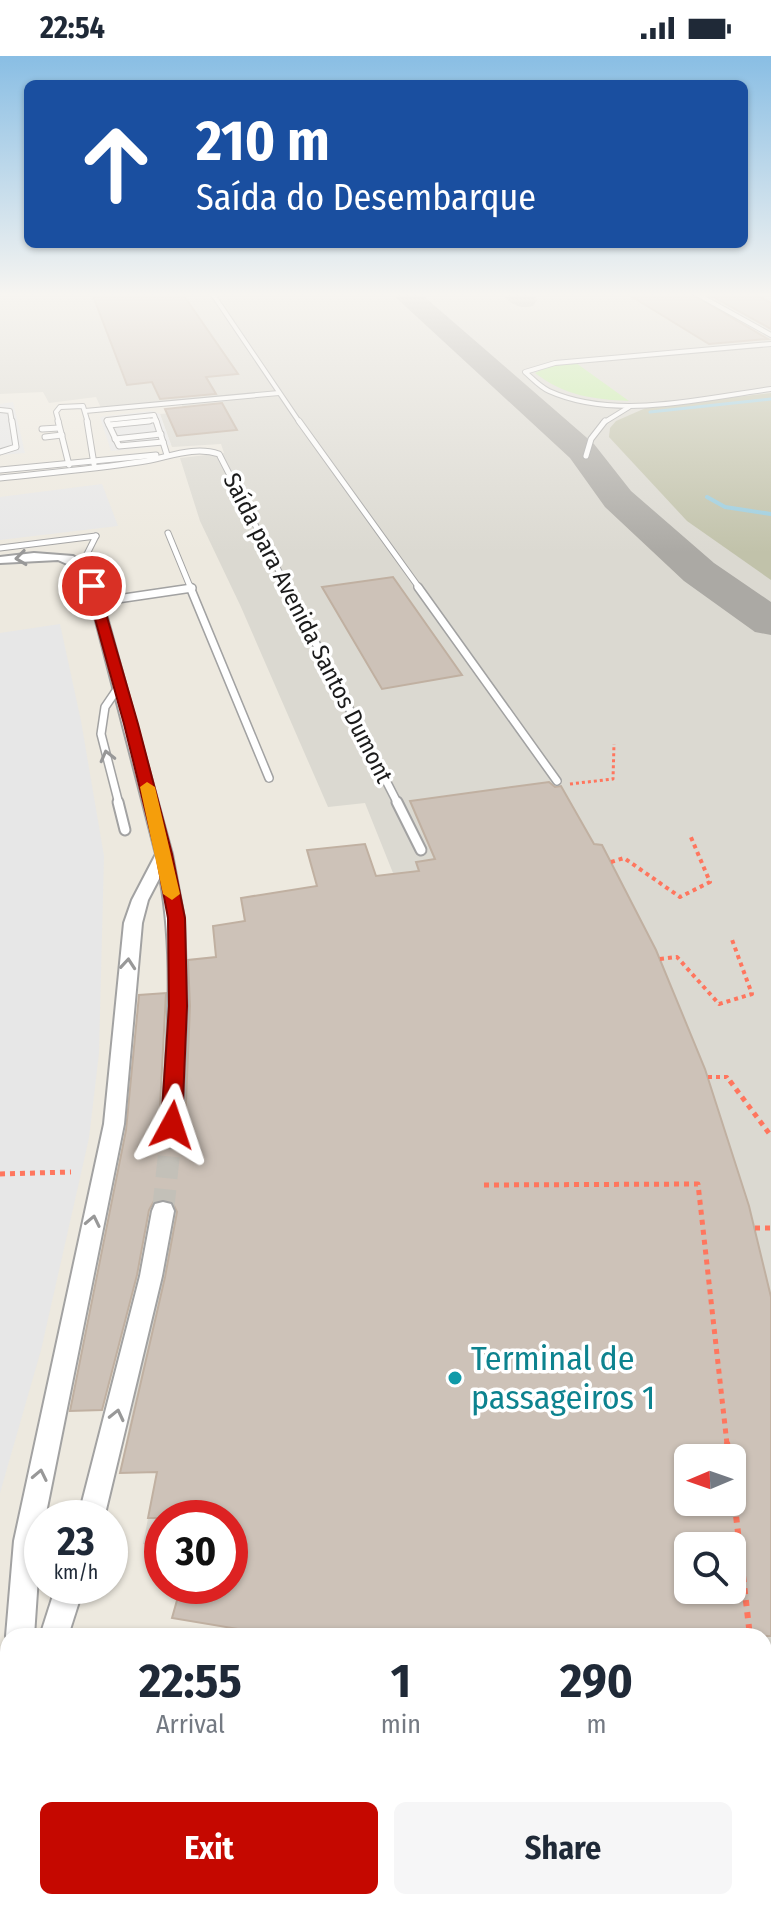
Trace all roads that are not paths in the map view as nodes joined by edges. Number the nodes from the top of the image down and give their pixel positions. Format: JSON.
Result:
{"nodes":[{"id":1,"x":270,"y":379,"type":"edge"},
{"id":2,"x":534,"y":379,"type":"edge"},
{"id":3,"x":771,"y":389,"type":"edge"},
{"id":4,"x":279,"y":393,"type":"junction"},
{"id":5,"x":636,"y":404,"type":"junction"},
{"id":6,"x":0,"y":410,"type":"edge"},
{"id":7,"x":85,"y":411,"type":"junction"},
{"id":8,"x":59,"y":428,"type":"junction"},
{"id":9,"x":42,"y":429,"type":"dead end"},
{"id":10,"x":24,"y":431,"type":"dead end"},
{"id":11,"x":15,"y":432,"type":"junction"},
{"id":12,"x":161,"y":434,"type":"junction"},
{"id":13,"x":62,"y":435,"type":"junction"},
{"id":14,"x":45,"y":437,"type":"dead end"},
{"id":15,"x":26,"y":438,"type":"dead end"},
{"id":16,"x":115,"y":439,"type":"junction"},
{"id":17,"x":15,"y":440,"type":"junction"},
{"id":18,"x":164,"y":442,"type":"junction"},
{"id":19,"x":0,"y":452,"type":"edge"},
{"id":20,"x":167,"y":455,"type":"junction"},
{"id":21,"x":586,"y":456,"type":"dead end"},
{"id":22,"x":95,"y":459,"type":"junction"},
{"id":23,"x":68,"y":463,"type":"junction"},
{"id":24,"x":93,"y":467,"type":"junction"},
{"id":25,"x":0,"y":470,"type":"edge"},
{"id":26,"x":70,"y":470,"type":"junction"},
{"id":27,"x":0,"y":478,"type":"edge"},
{"id":28,"x":168,"y":533,"type":"dead end"},
{"id":29,"x":0,"y":548,"type":"edge"},
{"id":30,"x":0,"y":560,"type":"edge"},
{"id":31,"x":82,"y":564,"type":"junction"},
{"id":32,"x":192,"y":588,"type":"junction"},
{"id":33,"x":97,"y":602,"type":"junction"},
{"id":34,"x":120,"y":685,"type":"junction"},
{"id":35,"x":269,"y":778,"type":"dead end"},
{"id":36,"x":557,"y":781,"type":"dead end"},
{"id":37,"x":125,"y":830,"type":"dead end"},
{"id":38,"x":421,"y":850,"type":"dead end"},
{"id":39,"x":164,"y":854,"type":"junction"},
{"id":40,"x":172,"y":1125,"type":"tunnel mouth"},
{"id":41,"x":163,"y":1211,"type":"tunnel mouth"},
{"id":42,"x":95,"y":1500,"type":"edge"},
{"id":43,"x":64,"y":1604,"type":"edge"},
{"id":44,"x":21,"y":1628,"type":"edge"},
{"id":45,"x":57,"y":1628,"type":"edge"}],
"edges":[{"from":1,"to":4,"type":"lane"},
{"from":2,"to":5,"type":"lane"},
{"from":3,"to":5,"type":"lane"},
{"from":4,"to":7,"type":"lane"},
{"from":4,"to":36,"type":"lane"},
{"from":5,"to":21,"type":"lane"},
{"from":6,"to":11,"type":"lane"},
{"from":7,"to":8,"type":"lane"},
{"from":7,"to":22,"type":"lane"},
{"from":8,"to":9,"type":"lane"},
{"from":8,"to":13,"type":"lane"},
{"from":10,"to":11,"type":"lane"},
{"from":11,"to":17,"type":"lane"},
{"from":12,"to":16,"type":"lane"},
{"from":12,"to":16,"type":"lane"},
{"from":12,"to":18,"type":"lane"},
{"from":13,"to":14,"type":"lane"},
{"from":13,"to":23,"type":"lane"},
{"from":15,"to":17,"type":"lane"},
{"from":16,"to":18,"type":"lane"},
{"from":17,"to":19,"type":"lane"},
{"from":18,"to":20,"type":"lane"},
{"from":20,"to":22,"type":"lane"},
{"from":20,"to":24,"type":"lane"},
{"from":20,"to":38,"type":"lane","name":"Saída para Avenida Santos Dumont"},
{"from":22,"to":23,"type":"lane"},
{"from":22,"to":24,"type":"lane"},
{"from":23,"to":25,"type":"lane"},
{"from":23,"to":26,"type":"lane"},
{"from":24,"to":26,"type":"lane"},
{"from":26,"to":27,"type":"lane"},
{"from":28,"to":32,"type":"lane"},
{"from":29,"to":31,"type":"lane"},
{"from":31,"to":30,"type":"street","one_way":true},
{"from":31,"to":33,"type":"street"},
{"from":32,"to":33,"type":"lane"},
{"from":32,"to":35,"type":"lane"},
{"from":33,"to":34,"type":"street"},
{"from":37,"to":34,"type":"lane","one_way":true},
{"from":34,"to":39,"type":"street"},
{"from":39,"to":40,"type":"street"},
{"from":44,"to":39,"type":"street","one_way":true},
{"from":42,"to":41,"type":"street","one_way":true},
{"from":43,"to":45,"type":"street"}]}
